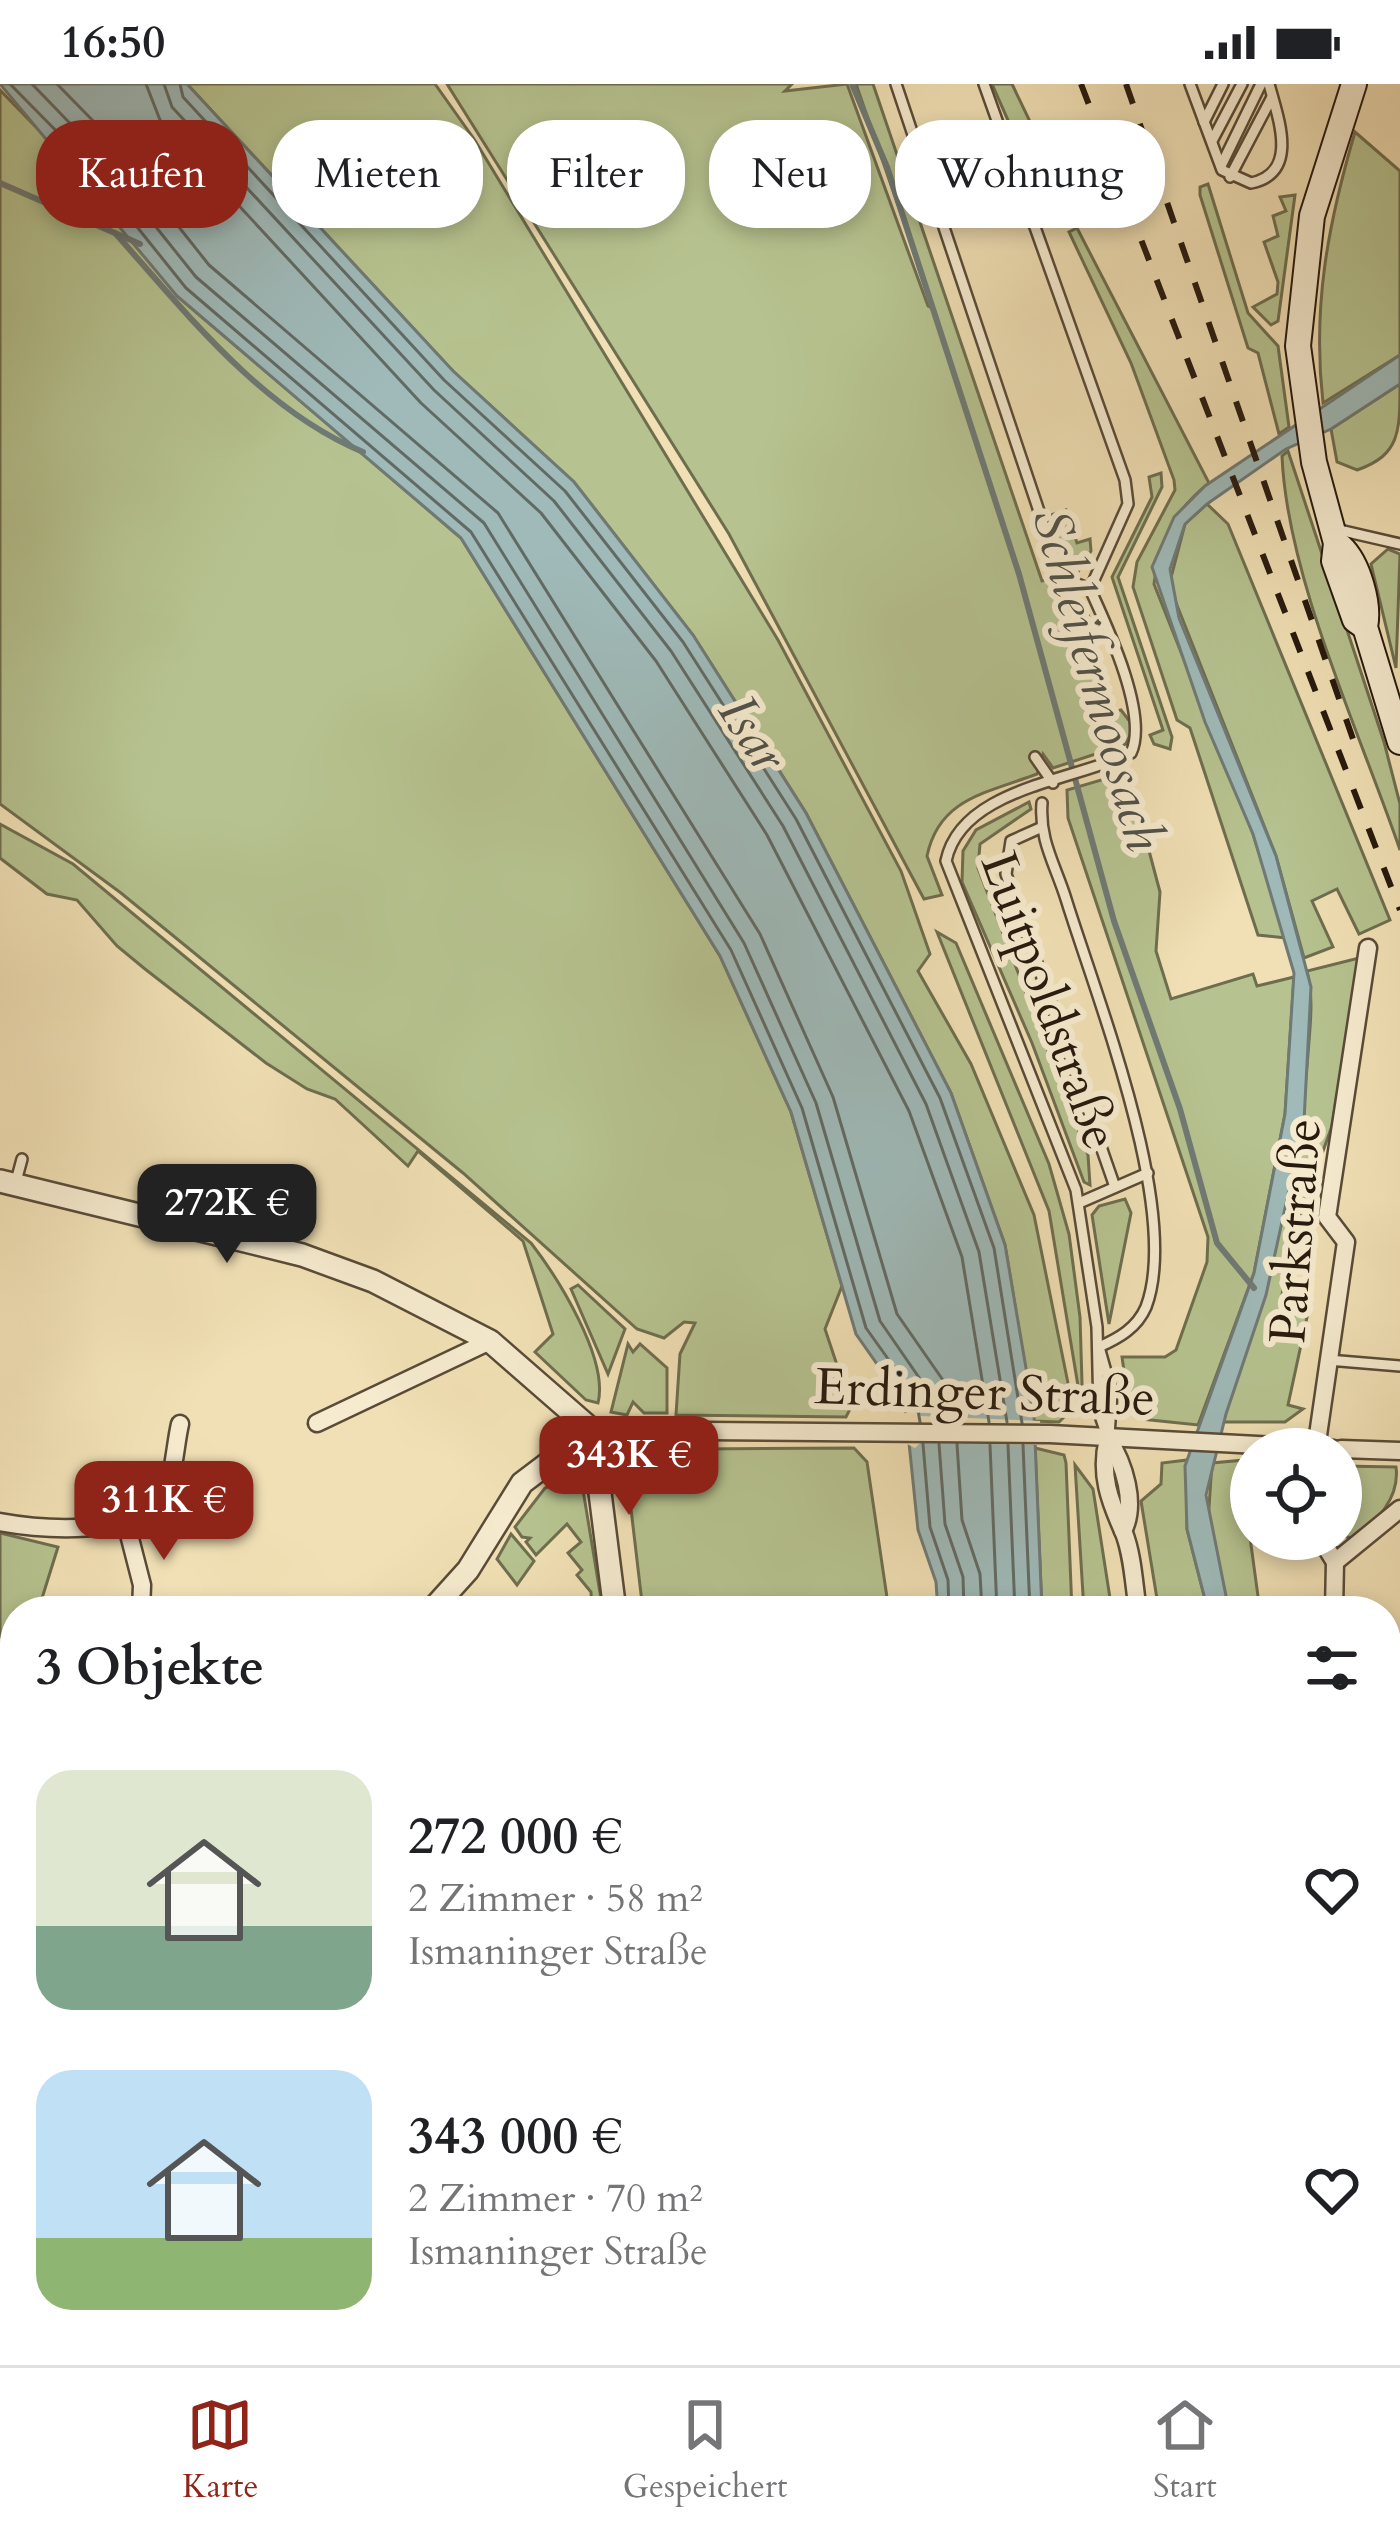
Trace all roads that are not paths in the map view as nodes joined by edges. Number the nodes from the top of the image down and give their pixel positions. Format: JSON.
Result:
{"nodes":[{"id":1,"x":896,"y":84,"type":"edge"},
{"id":2,"x":984,"y":84,"type":"edge"},
{"id":3,"x":1190,"y":84,"type":"edge"},
{"id":4,"x":1204,"y":84,"type":"edge"},
{"id":5,"x":1222,"y":84,"type":"edge"},
{"id":6,"x":1242,"y":84,"type":"edge"},
{"id":7,"x":1265,"y":84,"type":"edge"},
{"id":8,"x":1354,"y":90,"type":"edge"},
{"id":9,"x":1196,"y":101,"type":"junction"},
{"id":10,"x":1273,"y":102,"type":"junction"},
{"id":11,"x":1204,"y":122,"type":"junction"},
{"id":12,"x":1212,"y":141,"type":"junction"},
{"id":13,"x":1221,"y":166,"type":"junction"},
{"id":14,"x":1230,"y":177,"type":"junction"},
{"id":15,"x":1334,"y":536,"type":"junction"},
{"id":16,"x":1400,"y":544,"type":"edge"},
{"id":17,"x":1090,"y":589,"type":"junction"},
{"id":18,"x":1400,"y":742,"type":"edge"},
{"id":19,"x":1131,"y":753,"type":"junction"},
{"id":20,"x":1035,"y":757,"type":"dead end"},
{"id":21,"x":1145,"y":764,"type":"dead end"},
{"id":22,"x":1057,"y":782,"type":"junction"},
{"id":23,"x":1042,"y":803,"type":"dead end"},
{"id":24,"x":1040,"y":828,"type":"junction"},
{"id":25,"x":1368,"y":948,"type":"dead end"},
{"id":26,"x":22,"y":1159,"type":"dead end"},
{"id":27,"x":1148,"y":1173,"type":"junction"},
{"id":28,"x":7,"y":1183,"type":"edge"},
{"id":29,"x":1115,"y":1187,"type":"junction"},
{"id":30,"x":1079,"y":1203,"type":"junction"},
{"id":31,"x":490,"y":1341,"type":"junction"},
{"id":32,"x":1099,"y":1347,"type":"junction"},
{"id":33,"x":1327,"y":1360,"type":"junction"},
{"id":34,"x":1400,"y":1366,"type":"edge"},
{"id":35,"x":180,"y":1424,"type":"dead end"},
{"id":36,"x":316,"y":1424,"type":"dead end"},
{"id":37,"x":1319,"y":1428,"type":"edge"},
{"id":38,"x":592,"y":1430,"type":"junction"},
{"id":39,"x":1108,"y":1439,"type":"junction"},
{"id":40,"x":1230,"y":1443,"type":"edge"},
{"id":41,"x":1362,"y":1449,"type":"edge"},
{"id":42,"x":1400,"y":1450,"type":"edge"},
{"id":43,"x":1400,"y":1510,"type":"edge"},
{"id":44,"x":125,"y":1519,"type":"junction"},
{"id":45,"x":0,"y":1522,"type":"edge"},
{"id":46,"x":1335,"y":1562,"type":"joint"},
{"id":47,"x":142,"y":1596,"type":"edge"},
{"id":48,"x":445,"y":1596,"type":"edge"},
{"id":49,"x":613,"y":1596,"type":"edge"},
{"id":50,"x":1135,"y":1596,"type":"edge"},
{"id":51,"x":1334,"y":1596,"type":"edge"}],
"edges":[{"from":1,"to":17,"type":"lane"},
{"from":2,"to":17,"type":"lane"},
{"from":3,"to":9,"type":"lane"},
{"from":4,"to":9,"type":"lane"},
{"from":5,"to":11,"type":"lane"},
{"from":6,"to":12,"type":"lane"},
{"from":7,"to":10,"type":"lane"},
{"from":7,"to":13,"type":"lane"},
{"from":8,"to":15,"type":"main road"},
{"from":9,"to":11,"type":"lane"},
{"from":10,"to":14,"type":"lane"},
{"from":10,"to":14,"type":"lane"},
{"from":11,"to":12,"type":"lane"},
{"from":12,"to":13,"type":"lane"},
{"from":13,"to":14,"type":"lane"},
{"from":15,"to":16,"type":"lane"},
{"from":15,"to":18,"type":"main road"},
{"from":17,"to":19,"type":"lane"},
{"from":19,"to":21,"type":"lane"},
{"from":19,"to":22,"type":"lane","name":"Luitpoldstraße"},
{"from":20,"to":22,"type":"lane"},
{"from":22,"to":30,"type":"lane","name":"Luitpoldstraße"},
{"from":23,"to":24,"type":"lane"},
{"from":24,"to":27,"type":"lane"},
{"from":24,"to":29,"type":"lane"},
{"from":25,"to":33,"type":"street","name":"Parkstraße"},
{"from":26,"to":28,"type":"lane"},
{"from":27,"to":29,"type":"lane"},
{"from":27,"to":32,"type":"lane"},
{"from":28,"to":31,"type":"street"},
{"from":29,"to":30,"type":"lane"},
{"from":30,"to":32,"type":"lane","name":"Luitpoldstraße"},
{"from":31,"to":36,"type":"street"},
{"from":31,"to":38,"type":"street"},
{"from":32,"to":39,"type":"lane","name":"Luitpoldstraße"},
{"from":33,"to":34,"type":"lane"},
{"from":33,"to":37,"type":"street","name":"Parkstraße"},
{"from":35,"to":44,"type":"street"},
{"from":38,"to":39,"type":"street","name":"Erdinger Straße"},
{"from":38,"to":48,"type":"street"},
{"from":38,"to":49,"type":"street"},
{"from":39,"to":40,"type":"street","name":"Erdinger Straße"},
{"from":39,"to":50,"type":"street","name":"Luitpoldstraße"},
{"from":41,"to":42,"type":"street","name":"Erdinger Straße"},
{"from":43,"to":46,"type":"street"},
{"from":44,"to":45,"type":"street"},
{"from":44,"to":47,"type":"street"},
{"from":46,"to":51,"type":"street"}]}
